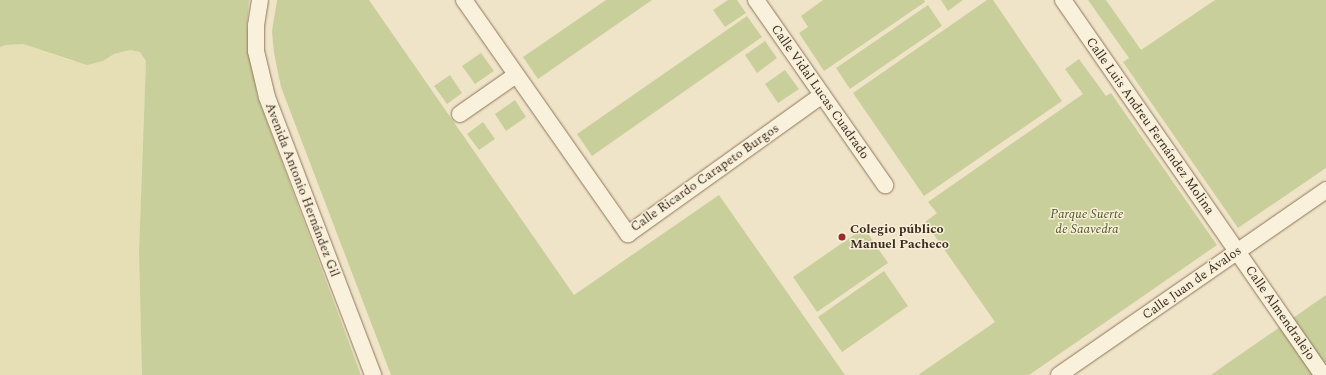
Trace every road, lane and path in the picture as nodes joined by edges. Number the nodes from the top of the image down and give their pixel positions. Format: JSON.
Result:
{"nodes":[{"id":1,"x":260,"y":0,"type":"edge"},
{"id":2,"x":464,"y":0,"type":"edge"},
{"id":3,"x":756,"y":0,"type":"edge"},
{"id":4,"x":1063,"y":0,"type":"edge"},
{"id":5,"x":516,"y":74,"type":"junction"},
{"id":6,"x":822,"y":95,"type":"junction"},
{"id":7,"x":460,"y":114,"type":"dead end"},
{"id":8,"x":885,"y":185,"type":"dead end"},
{"id":9,"x":1326,"y":190,"type":"edge"},
{"id":10,"x":1237,"y":252,"type":"junction"},
{"id":11,"x":373,"y":375,"type":"edge"},
{"id":12,"x":1059,"y":375,"type":"edge"},
{"id":13,"x":1323,"y":375,"type":"edge"}],
"edges":[{"from":1,"to":11,"type":"street","name":"Avenida Antonio Hernández Gil"},
{"from":2,"to":5,"type":"street","name":"Calle Ricardo Carapeto Burgos"},
{"from":3,"to":6,"type":"street","name":"Calle Vidal Lucas Cuadrado"},
{"from":4,"to":10,"type":"street","name":"Calle Luis Andreu Fernández Molina"},
{"from":5,"to":6,"type":"street","name":"Calle Ricardo Carapeto Burgos"},
{"from":5,"to":7,"type":"street"},
{"from":6,"to":8,"type":"street","name":"Calle Vidal Lucas Cuadrado"},
{"from":9,"to":10,"type":"street","name":"Calle Juan de Ávalos"},
{"from":10,"to":12,"type":"street","name":"Calle Juan de Ávalos"},
{"from":10,"to":13,"type":"street","name":"Calle Almendralejo"}]}
